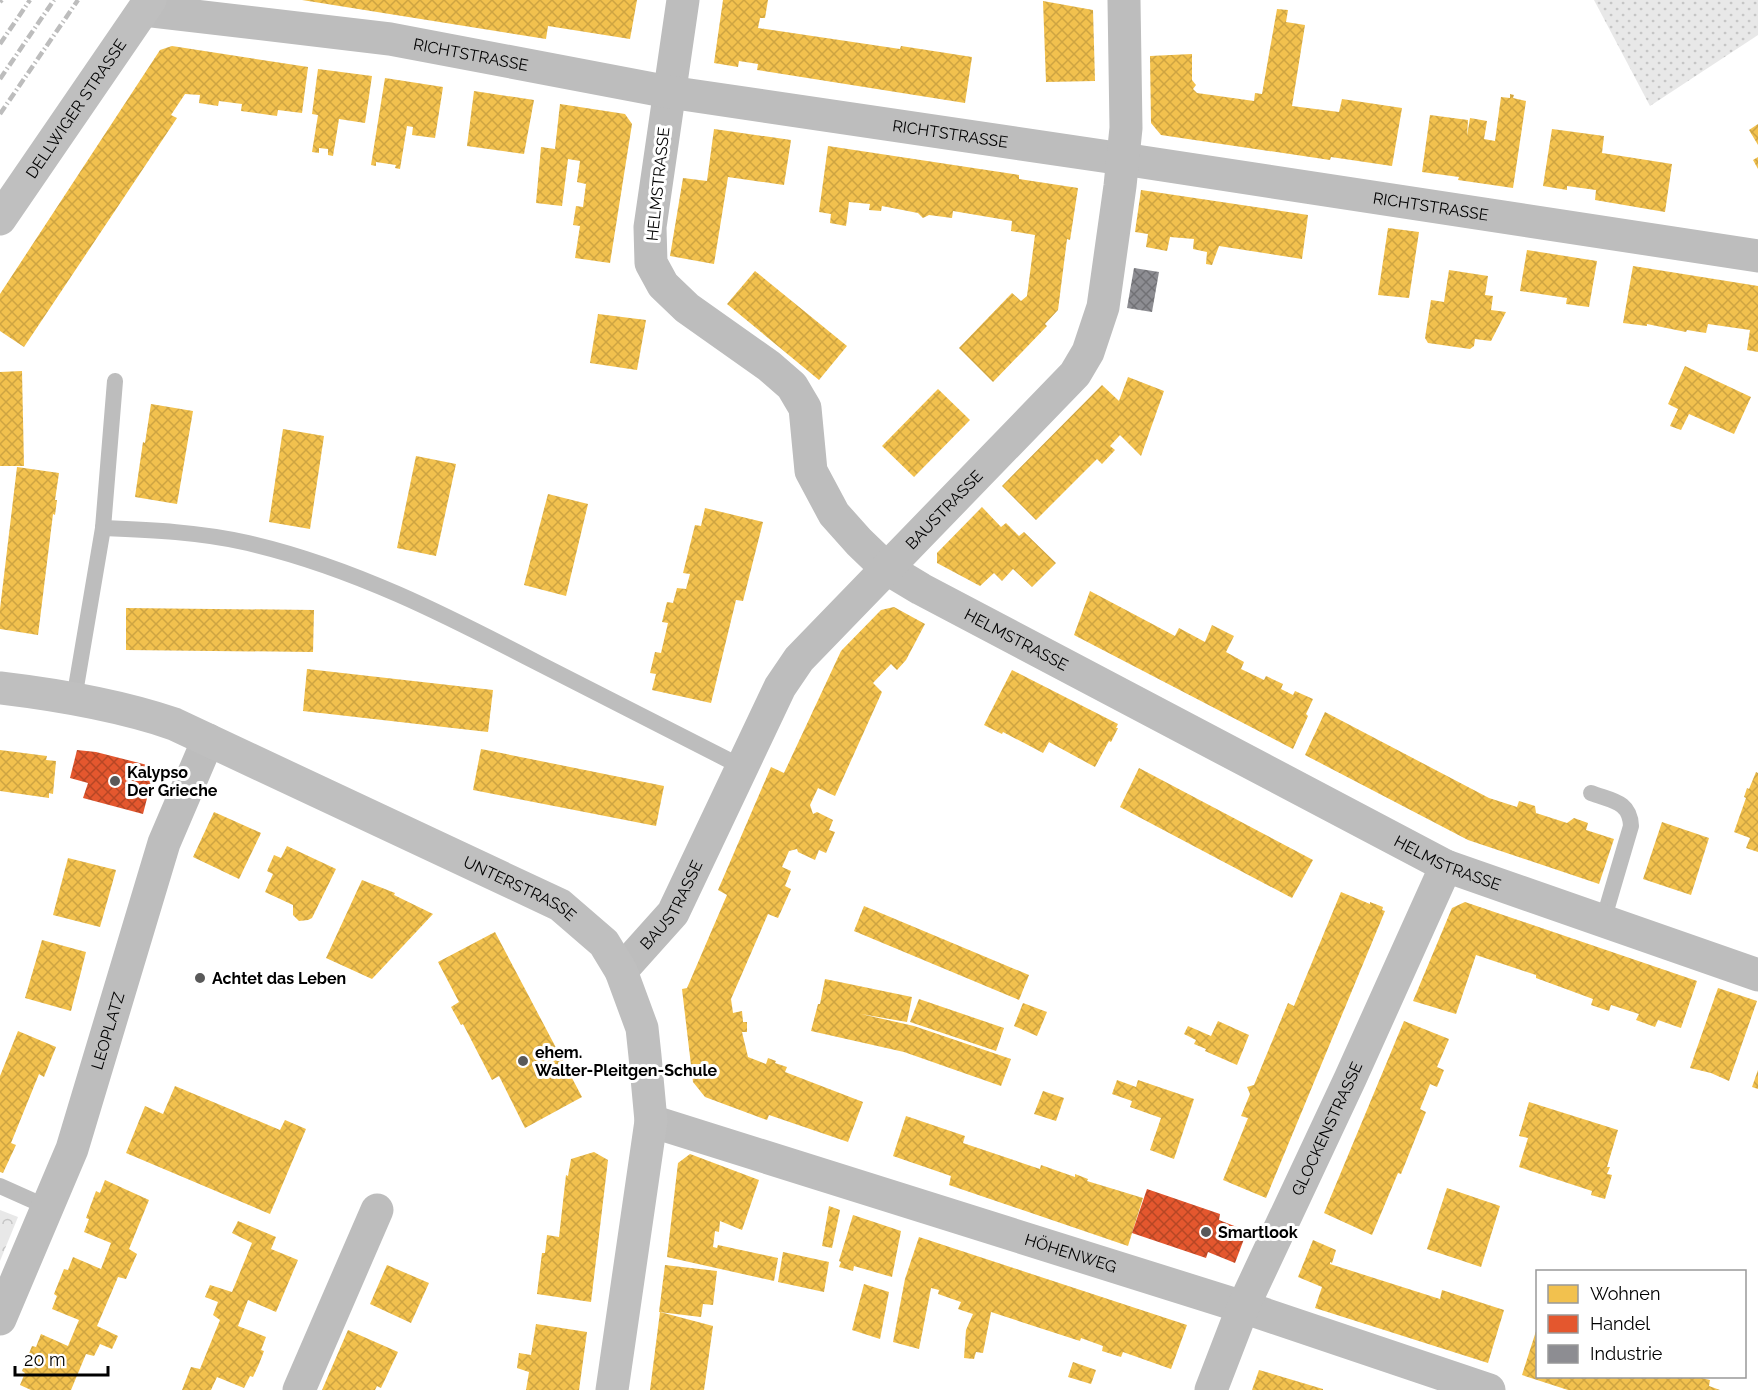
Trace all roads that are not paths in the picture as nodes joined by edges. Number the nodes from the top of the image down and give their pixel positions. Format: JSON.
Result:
{"nodes":[{"id":1,"x":683,"y":0,"type":"edge"},
{"id":2,"x":1124,"y":0,"type":"edge"},
{"id":3,"x":147,"y":5,"type":"edge"},
{"id":4,"x":669,"y":92,"type":"junction"},
{"id":5,"x":1123,"y":159,"type":"junction"},
{"id":6,"x":0,"y":219,"type":"edge"},
{"id":7,"x":1758,"y":256,"type":"edge"},
{"id":8,"x":115,"y":381,"type":"dead end"},
{"id":9,"x":104,"y":528,"type":"junction"},
{"id":10,"x":886,"y":568,"type":"junction"},
{"id":11,"x":0,"y":688,"type":"edge"},
{"id":12,"x":74,"y":699,"type":"junction"},
{"id":13,"x":208,"y":740,"type":"junction"},
{"id":14,"x":742,"y":767,"type":"junction"},
{"id":15,"x":1591,"y":793,"type":"dead end"},
{"id":16,"x":1446,"y":866,"type":"junction"},
{"id":17,"x":1603,"y":921,"type":"junction"},
{"id":18,"x":621,"y":971,"type":"junction"},
{"id":19,"x":1758,"y":975,"type":"edge"},
{"id":20,"x":651,"y":1121,"type":"junction"},
{"id":21,"x":0,"y":1186,"type":"edge"},
{"id":22,"x":47,"y":1208,"type":"junction"},
{"id":23,"x":377,"y":1210,"type":"dead end"},
{"id":24,"x":1243,"y":1307,"type":"junction"},
{"id":25,"x":0,"y":1319,"type":"edge"},
{"id":26,"x":299,"y":1390,"type":"edge"},
{"id":27,"x":612,"y":1390,"type":"edge"},
{"id":28,"x":1211,"y":1390,"type":"edge"},
{"id":29,"x":1489,"y":1390,"type":"edge"}],
"edges":[{"from":1,"to":4,"type":"street","name":"HELMSTRASSE"},
{"from":2,"to":5,"type":"street","name":"BAUSTRASSE"},
{"from":3,"to":4,"type":"street","name":"RICHTSTRASSE"},
{"from":3,"to":6,"type":"street","name":"DELLWIGER STRASSE"},
{"from":4,"to":5,"type":"street","name":"RICHTSTRASSE"},
{"from":4,"to":10,"type":"street","name":"HELMSTRASSE"},
{"from":5,"to":7,"type":"street","name":"RICHTSTRASSE"},
{"from":5,"to":10,"type":"street","name":"BAUSTRASSE"},
{"from":8,"to":9,"type":"lane"},
{"from":9,"to":12,"type":"lane"},
{"from":9,"to":14,"type":"lane"},
{"from":10,"to":14,"type":"street","name":"BAUSTRASSE"},
{"from":10,"to":16,"type":"street","name":"HELMSTRASSE"},
{"from":11,"to":12,"type":"street","name":"UNTERSTRASSE"},
{"from":12,"to":13,"type":"street","name":"UNTERSTRASSE"},
{"from":13,"to":18,"type":"street","name":"UNTERSTRASSE"},
{"from":13,"to":22,"type":"street","name":"LEOPLATZ"},
{"from":14,"to":18,"type":"street","name":"BAUSTRASSE"},
{"from":15,"to":17,"type":"lane"},
{"from":16,"to":17,"type":"street","name":"HELMSTRASSE"},
{"from":16,"to":24,"type":"street","name":"GLOCKENSTRASSE"},
{"from":17,"to":19,"type":"street","name":"HELMSTRASSE"},
{"from":18,"to":20,"type":"street","name":"UNTERSTRASSE"},
{"from":20,"to":24,"type":"street","name":"HÖHENWEG"},
{"from":20,"to":27,"type":"street","name":"UNTERSTRASSE"},
{"from":21,"to":22,"type":"lane"},
{"from":22,"to":25,"type":"street","name":"LEOPLATZ"},
{"from":23,"to":26,"type":"street"},
{"from":24,"to":28,"type":"street","name":"GLOCKENSTRASSE"},
{"from":24,"to":29,"type":"street","name":"HÖHENWEG"}]}
